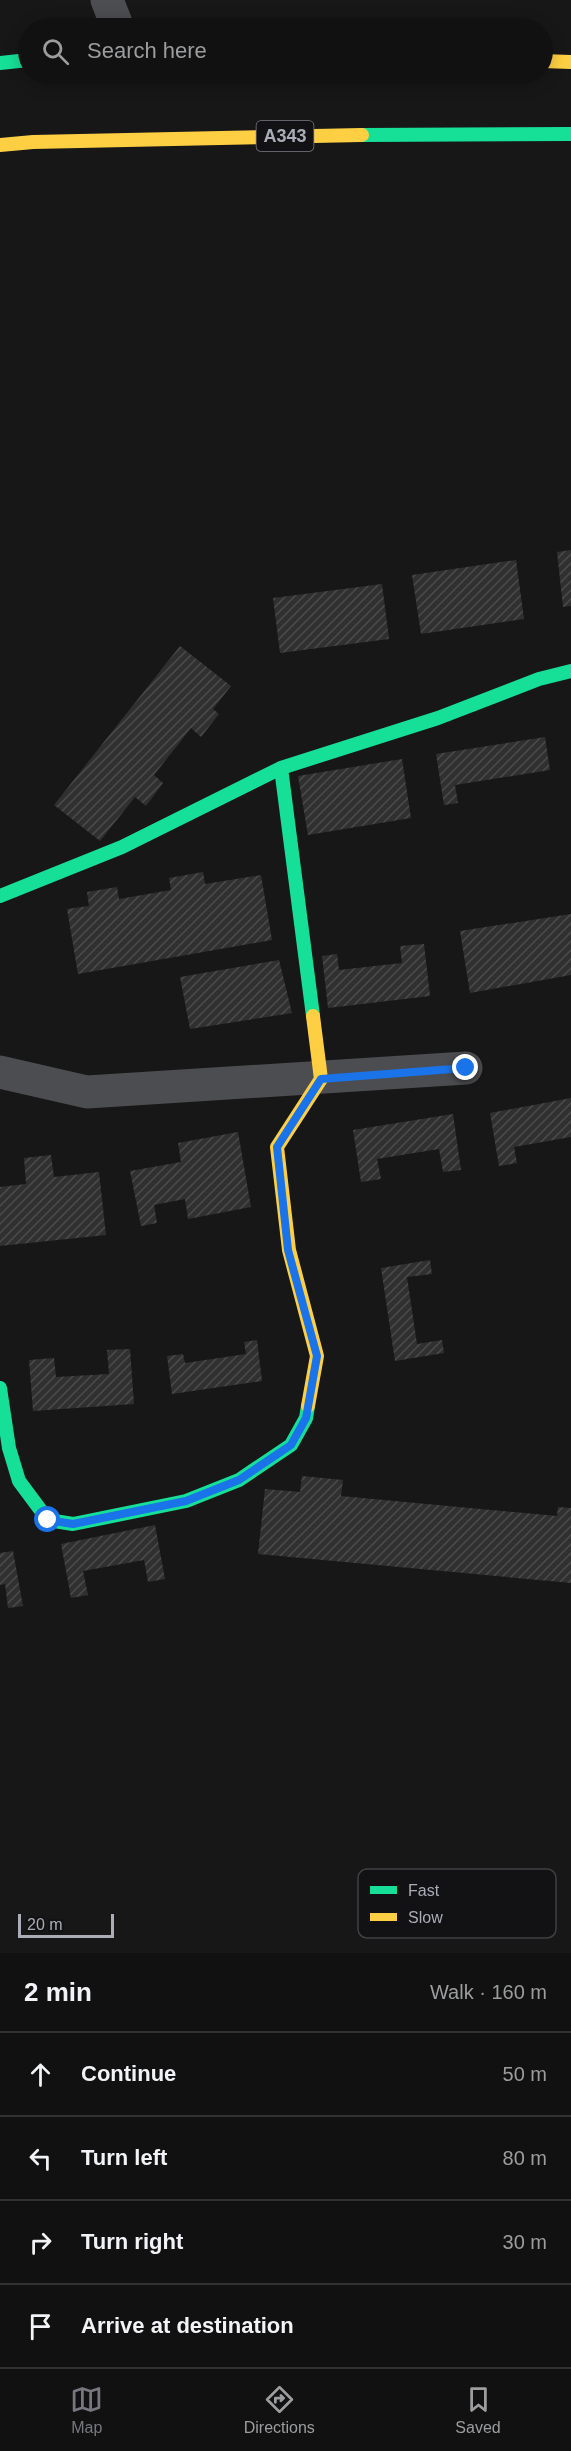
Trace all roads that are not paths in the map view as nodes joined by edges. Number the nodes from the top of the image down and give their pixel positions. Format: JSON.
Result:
{"nodes":[{"id":1,"x":107,"y":0,"type":"edge"},
{"id":2,"x":114,"y":18,"type":"edge"},
{"id":3,"x":18,"y":61,"type":"edge"},
{"id":4,"x":553,"y":61,"type":"edge"},
{"id":5,"x":571,"y":62,"type":"edge"},
{"id":6,"x":0,"y":63,"type":"edge"},
{"id":7,"x":571,"y":134,"type":"edge"},
{"id":8,"x":0,"y":145,"type":"edge"},
{"id":9,"x":571,"y":671,"type":"edge"},
{"id":10,"x":281,"y":768,"type":"junction"},
{"id":11,"x":0,"y":896,"type":"edge"},
{"id":12,"x":466,"y":1068,"type":"dead end"},
{"id":13,"x":0,"y":1072,"type":"edge"},
{"id":14,"x":321,"y":1079,"type":"junction"},
{"id":15,"x":0,"y":1388,"type":"edge"}],
"edges":[{"from":1,"to":2,"type":"street"},
{"from":3,"to":6,"type":"main road"},
{"from":4,"to":5,"type":"main road"},
{"from":7,"to":8,"type":"main road","number":"A343"},
{"from":9,"to":10,"type":"main road"},
{"from":10,"to":11,"type":"main road"},
{"from":10,"to":14,"type":"main road"},
{"from":12,"to":14,"type":"street"},
{"from":13,"to":14,"type":"street"},
{"from":14,"to":15,"type":"main road"}]}
